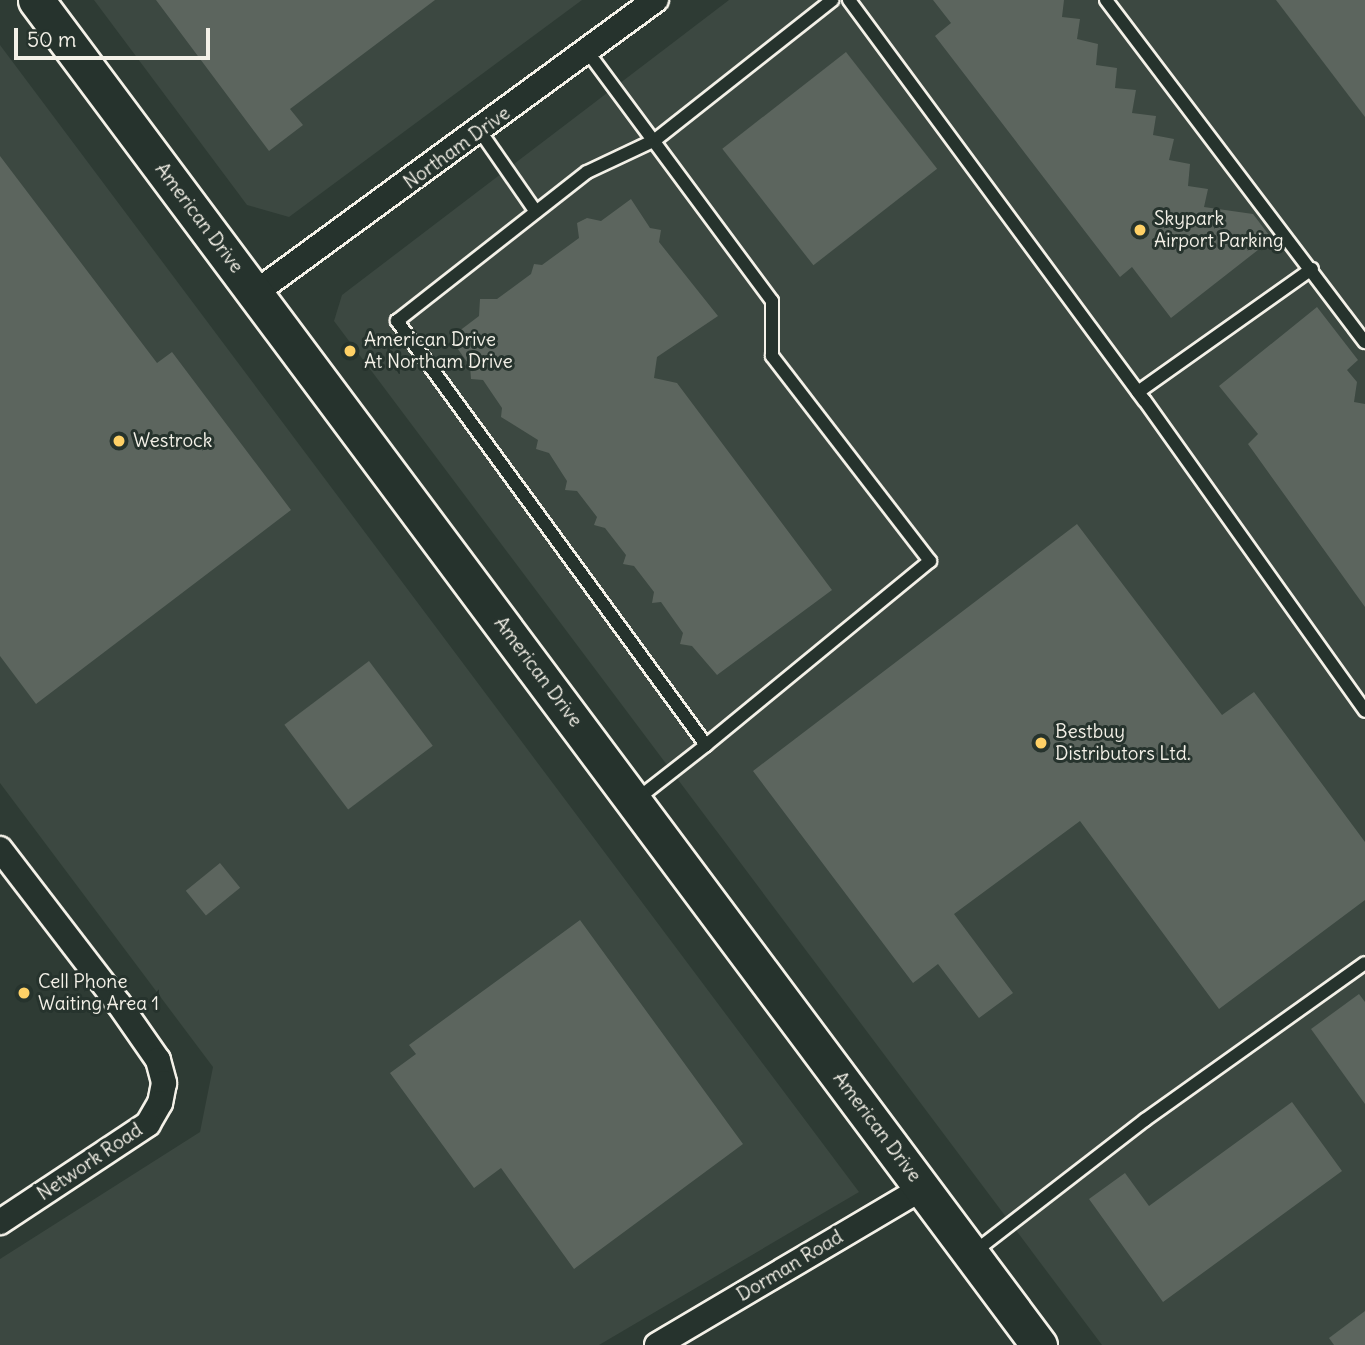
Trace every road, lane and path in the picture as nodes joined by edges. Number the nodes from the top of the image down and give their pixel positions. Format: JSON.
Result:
{"nodes":[{"id":1,"x":36,"y":0,"type":"edge"},
{"id":2,"x":656,"y":0,"type":"edge"},
{"id":3,"x":832,"y":0,"type":"edge"},
{"id":4,"x":849,"y":0,"type":"edge"},
{"id":5,"x":1106,"y":0,"type":"edge"},
{"id":6,"x":587,"y":51,"type":"junction"},
{"id":7,"x":480,"y":131,"type":"junction"},
{"id":8,"x":655,"y":141,"type":"junction"},
{"id":9,"x":536,"y":212,"type":"junction"},
{"id":10,"x":1312,"y":269,"type":"junction"},
{"id":11,"x":255,"y":293,"type":"junction"},
{"id":12,"x":1365,"y":342,"type":"edge"},
{"id":13,"x":1138,"y":392,"type":"junction"},
{"id":14,"x":1365,"y":711,"type":"edge"},
{"id":15,"x":706,"y":746,"type":"junction"},
{"id":16,"x":635,"y":801,"type":"junction"},
{"id":17,"x":0,"y":849,"type":"edge"},
{"id":18,"x":1365,"y":963,"type":"edge"},
{"id":19,"x":923,"y":1188,"type":"junction"},
{"id":20,"x":0,"y":1222,"type":"edge"},
{"id":21,"x":972,"y":1254,"type":"junction"},
{"id":22,"x":657,"y":1345,"type":"edge"},
{"id":23,"x":1039,"y":1345,"type":"edge"}],
"edges":[{"from":1,"to":11,"type":"street","name":"American Drive"},
{"from":2,"to":6,"type":"street","name":"Northam Drive"},
{"from":3,"to":8,"type":"lane"},
{"from":4,"to":13,"type":"lane"},
{"from":5,"to":10,"type":"lane"},
{"from":6,"to":7,"type":"street","name":"Northam Drive"},
{"from":6,"to":8,"type":"lane"},
{"from":7,"to":9,"type":"lane"},
{"from":7,"to":11,"type":"street","name":"Northam Drive"},
{"from":8,"to":9,"type":"lane"},
{"from":8,"to":15,"type":"lane"},
{"from":9,"to":15,"type":"lane"},
{"from":10,"to":12,"type":"lane"},
{"from":10,"to":13,"type":"lane"},
{"from":11,"to":16,"type":"street","name":"American Drive"},
{"from":13,"to":14,"type":"lane"},
{"from":15,"to":16,"type":"lane"},
{"from":16,"to":19,"type":"street","name":"American Drive"},
{"from":17,"to":20,"type":"street","name":"Network Road"},
{"from":18,"to":21,"type":"lane"},
{"from":19,"to":21,"type":"street","name":"American Drive"},
{"from":19,"to":22,"type":"street","name":"Dorman Road"},
{"from":21,"to":23,"type":"street","name":"American Drive"}]}
